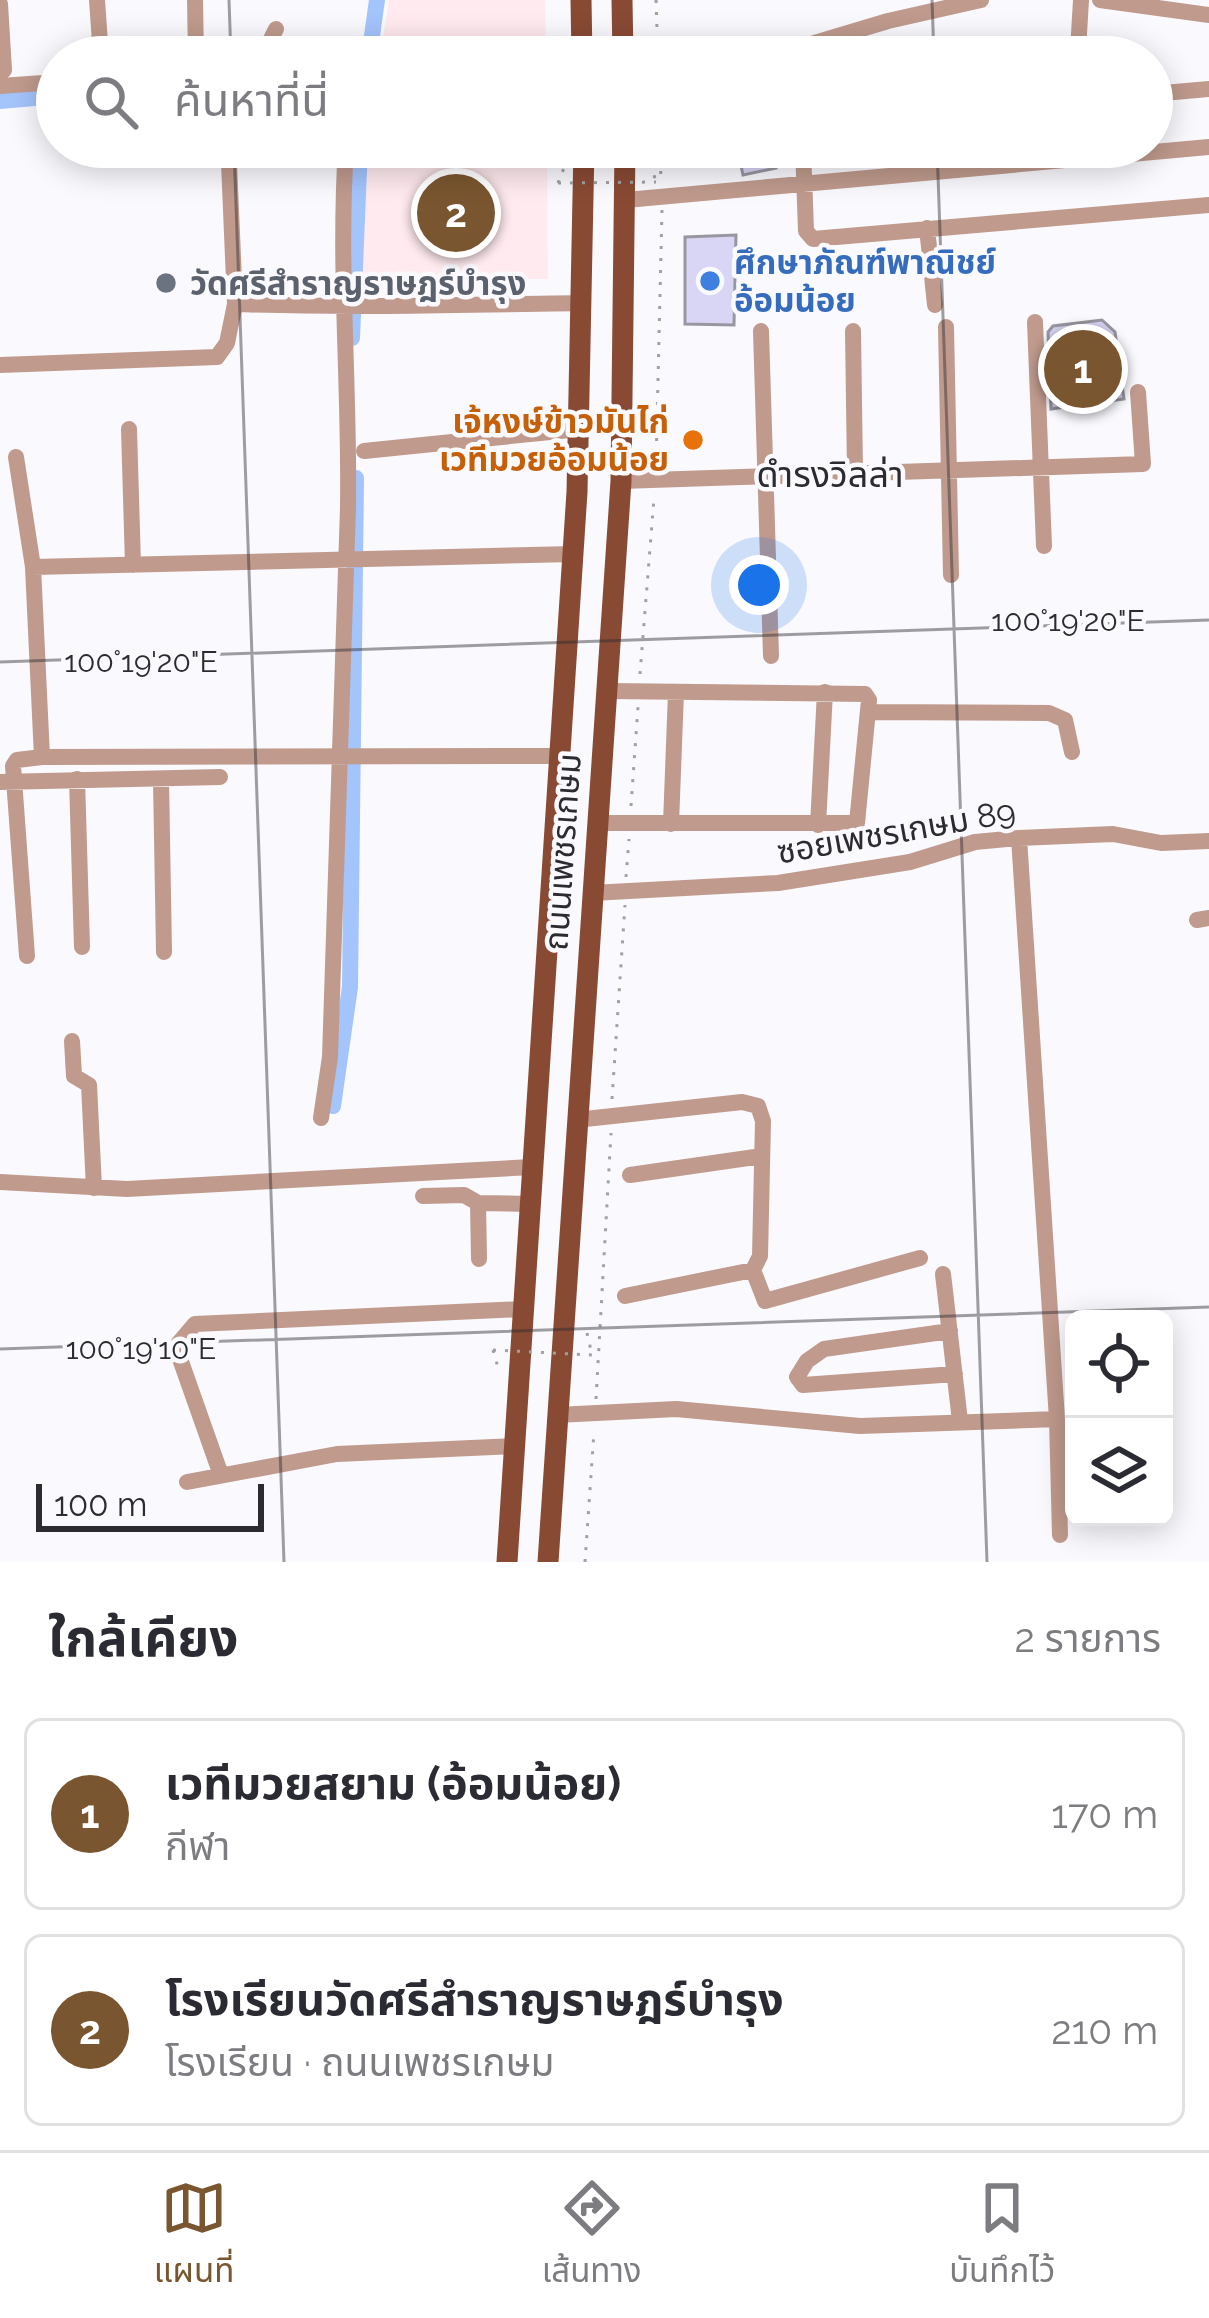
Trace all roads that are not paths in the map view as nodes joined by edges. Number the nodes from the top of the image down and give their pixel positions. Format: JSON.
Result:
{"nodes":[{"id":1,"x":97,"y":0,"type":"edge"},
{"id":2,"x":195,"y":0,"type":"edge"},
{"id":3,"x":581,"y":0,"type":"edge"},
{"id":4,"x":622,"y":0,"type":"edge"},
{"id":5,"x":981,"y":0,"type":"edge"},
{"id":6,"x":1082,"y":0,"type":"edge"},
{"id":7,"x":1100,"y":0,"type":"edge"},
{"id":8,"x":0,"y":4,"type":"edge"},
{"id":9,"x":1209,"y":15,"type":"edge"},
{"id":10,"x":276,"y":29,"type":"dead end"},
{"id":11,"x":100,"y":36,"type":"edge"},
{"id":12,"x":196,"y":36,"type":"edge"},
{"id":13,"x":272,"y":36,"type":"edge"},
{"id":14,"x":582,"y":36,"type":"edge"},
{"id":15,"x":623,"y":36,"type":"edge"},
{"id":16,"x":838,"y":36,"type":"edge"},
{"id":17,"x":1079,"y":36,"type":"edge"},
{"id":18,"x":0,"y":73,"type":"edge"},
{"id":19,"x":36,"y":83,"type":"edge"},
{"id":20,"x":0,"y":86,"type":"edge"},
{"id":21,"x":1209,"y":89,"type":"edge"},
{"id":22,"x":1173,"y":92,"type":"edge"},
{"id":23,"x":1209,"y":147,"type":"edge"},
{"id":24,"x":1173,"y":150,"type":"edge"},
{"id":25,"x":230,"y":168,"type":"edge"},
{"id":26,"x":347,"y":168,"type":"edge"},
{"id":27,"x":584,"y":168,"type":"edge"},
{"id":28,"x":625,"y":168,"type":"edge"},
{"id":29,"x":805,"y":168,"type":"edge"},
{"id":30,"x":992,"y":168,"type":"edge"},
{"id":31,"x":806,"y":186,"type":"junction"},
{"id":32,"x":626,"y":200,"type":"junction"},
{"id":33,"x":584,"y":204,"type":"junction"},
{"id":34,"x":1209,"y":205,"type":"edge"},
{"id":35,"x":927,"y":228,"type":"junction"},
{"id":36,"x":583,"y":303,"type":"junction"},
{"id":37,"x":235,"y":304,"type":"junction"},
{"id":38,"x":935,"y":305,"type":"dead end"},
{"id":39,"x":350,"y":307,"type":"junction"},
{"id":40,"x":1035,"y":322,"type":"dead end"},
{"id":41,"x":946,"y":327,"type":"dead end"},
{"id":42,"x":761,"y":331,"type":"dead end"},
{"id":43,"x":853,"y":331,"type":"dead end"},
{"id":44,"x":0,"y":365,"type":"edge"},
{"id":45,"x":624,"y":370,"type":"junction"},
{"id":46,"x":582,"y":372,"type":"junction"},
{"id":47,"x":1138,"y":392,"type":"dead end"},
{"id":48,"x":129,"y":429,"type":"dead end"},
{"id":49,"x":580,"y":429,"type":"junction"},
{"id":50,"x":364,"y":451,"type":"dead end"},
{"id":51,"x":16,"y":457,"type":"dead end"},
{"id":52,"x":1042,"y":467,"type":"junction"},
{"id":53,"x":950,"y":470,"type":"junction"},
{"id":54,"x":856,"y":473,"type":"junction"},
{"id":55,"x":766,"y":476,"type":"junction"},
{"id":56,"x":621,"y":481,"type":"junction"},
{"id":57,"x":1044,"y":546,"type":"dead end"},
{"id":58,"x":574,"y":554,"type":"junction"},
{"id":59,"x":353,"y":561,"type":"junction"},
{"id":60,"x":134,"y":565,"type":"junction"},
{"id":61,"x":33,"y":566,"type":"junction"},
{"id":62,"x":951,"y":575,"type":"dead end"},
{"id":63,"x":771,"y":656,"type":"dead end"},
{"id":64,"x":608,"y":692,"type":"junction"},
{"id":65,"x":676,"y":692,"type":"junction"},
{"id":66,"x":825,"y":692,"type":"junction"},
{"id":67,"x":868,"y":712,"type":"junction"},
{"id":68,"x":1072,"y":752,"type":"dead end"},
{"id":69,"x":561,"y":756,"type":"junction"},
{"id":70,"x":43,"y":757,"type":"junction"},
{"id":71,"x":347,"y":757,"type":"junction"},
{"id":72,"x":220,"y":777,"type":"dead end"},
{"id":73,"x":77,"y":779,"type":"junction"},
{"id":74,"x":160,"y":779,"type":"junction"},
{"id":75,"x":7,"y":781,"type":"edge"},
{"id":76,"x":597,"y":823,"type":"junction"},
{"id":77,"x":670,"y":824,"type":"junction"},
{"id":78,"x":818,"y":825,"type":"junction"},
{"id":79,"x":1019,"y":838,"type":"junction"},
{"id":80,"x":1209,"y":841,"type":"edge"},
{"id":81,"x":592,"y":893,"type":"junction"},
{"id":82,"x":82,"y":947,"type":"dead end"},
{"id":83,"x":164,"y":952,"type":"dead end"},
{"id":84,"x":27,"y":956,"type":"dead end"},
{"id":85,"x":72,"y":1041,"type":"dead end"},
{"id":86,"x":321,"y":1118,"type":"dead end"},
{"id":87,"x":576,"y":1120,"type":"junction"},
{"id":88,"x":762,"y":1156,"type":"junction"},
{"id":89,"x":532,"y":1167,"type":"junction"},
{"id":90,"x":630,"y":1175,"type":"dead end"},
{"id":91,"x":0,"y":1182,"type":"edge"},
{"id":92,"x":94,"y":1188,"type":"junction"},
{"id":93,"x":423,"y":1196,"type":"dead end"},
{"id":94,"x":478,"y":1203,"type":"junction"},
{"id":95,"x":530,"y":1204,"type":"junction"},
{"id":96,"x":920,"y":1258,"type":"dead end"},
{"id":97,"x":479,"y":1259,"type":"dead end"},
{"id":98,"x":753,"y":1270,"type":"junction"},
{"id":99,"x":943,"y":1274,"type":"dead end"},
{"id":100,"x":625,"y":1295,"type":"dead end"},
{"id":101,"x":523,"y":1310,"type":"junction"},
{"id":102,"x":950,"y":1331,"type":"junction"},
{"id":103,"x":955,"y":1374,"type":"junction"},
{"id":104,"x":557,"y":1415,"type":"junction"},
{"id":105,"x":1057,"y":1419,"type":"junction"},
{"id":106,"x":960,"y":1420,"type":"junction"},
{"id":107,"x":514,"y":1446,"type":"junction"},
{"id":108,"x":221,"y":1475,"type":"junction"},
{"id":109,"x":187,"y":1481,"type":"dead end"},
{"id":110,"x":1060,"y":1535,"type":"dead end"},
{"id":111,"x":506,"y":1562,"type":"edge"},
{"id":112,"x":548,"y":1562,"type":"edge"}],
"edges":[{"from":1,"to":11,"type":"street"},
{"from":2,"to":12,"type":"street"},
{"from":3,"to":14,"type":"main road"},
{"from":4,"to":15,"type":"main road"},
{"from":5,"to":16,"type":"street"},
{"from":6,"to":17,"type":"street"},
{"from":7,"to":9,"type":"street"},
{"from":8,"to":18,"type":"street"},
{"from":10,"to":13,"type":"street"},
{"from":19,"to":20,"type":"street"},
{"from":21,"to":22,"type":"street"},
{"from":23,"to":24,"type":"street"},
{"from":25,"to":37,"type":"street"},
{"from":26,"to":39,"type":"street"},
{"from":27,"to":33,"type":"main road","name":"ถนนเพชรเกษม"},
{"from":28,"to":32,"type":"main road","name":"ถนนเพชรเกษม"},
{"from":29,"to":31,"type":"street"},
{"from":30,"to":31,"type":"street"},
{"from":31,"to":32,"type":"street"},
{"from":31,"to":35,"type":"street"},
{"from":32,"to":33,"type":"main road"},
{"from":32,"to":45,"type":"main road","name":"ถนนเพชรเกษม"},
{"from":33,"to":36,"type":"main road","name":"ถนนเพชรเกษม"},
{"from":34,"to":35,"type":"street"},
{"from":35,"to":38,"type":"street"},
{"from":36,"to":39,"type":"street"},
{"from":36,"to":46,"type":"main road","name":"ถนนเพชรเกษม"},
{"from":37,"to":39,"type":"street"},
{"from":37,"to":44,"type":"street"},
{"from":39,"to":59,"type":"street"},
{"from":40,"to":52,"type":"street"},
{"from":41,"to":53,"type":"street"},
{"from":42,"to":55,"type":"street"},
{"from":43,"to":54,"type":"street"},
{"from":45,"to":46,"type":"main road"},
{"from":45,"to":56,"type":"main road","name":"ถนนเพชรเกษม"},
{"from":46,"to":49,"type":"main road","name":"ถนนเพชรเกษม"},
{"from":47,"to":52,"type":"street"},
{"from":48,"to":60,"type":"street"},
{"from":49,"to":50,"type":"street"},
{"from":49,"to":58,"type":"main road","name":"ถนนเพชรเกษม"},
{"from":51,"to":61,"type":"street"},
{"from":52,"to":53,"type":"street"},
{"from":52,"to":57,"type":"street"},
{"from":53,"to":54,"type":"street"},
{"from":53,"to":62,"type":"street"},
{"from":54,"to":55,"type":"street"},
{"from":55,"to":56,"type":"street"},
{"from":55,"to":63,"type":"street"},
{"from":56,"to":64,"type":"main road","name":"ถนนเพชรเกษม"},
{"from":58,"to":59,"type":"street"},
{"from":58,"to":69,"type":"main road","name":"ถนนเพชรเกษม"},
{"from":59,"to":60,"type":"street"},
{"from":59,"to":71,"type":"street"},
{"from":60,"to":61,"type":"street"},
{"from":61,"to":70,"type":"street"},
{"from":64,"to":65,"type":"street"},
{"from":64,"to":76,"type":"main road","name":"ถนนเพชรเกษม"},
{"from":65,"to":66,"type":"street"},
{"from":65,"to":77,"type":"street"},
{"from":66,"to":67,"type":"street"},
{"from":66,"to":78,"type":"street"},
{"from":67,"to":68,"type":"street"},
{"from":67,"to":78,"type":"street"},
{"from":69,"to":71,"type":"street"},
{"from":69,"to":89,"type":"main road","name":"ถนนเพชรเกษม"},
{"from":70,"to":71,"type":"street"},
{"from":70,"to":75,"type":"street"},
{"from":71,"to":86,"type":"street"},
{"from":72,"to":74,"type":"street"},
{"from":73,"to":74,"type":"street"},
{"from":73,"to":75,"type":"street"},
{"from":73,"to":82,"type":"street"},
{"from":74,"to":83,"type":"street"},
{"from":75,"to":84,"type":"street"},
{"from":76,"to":77,"type":"street"},
{"from":76,"to":81,"type":"main road","name":"ถนนเพชรเกษม"},
{"from":77,"to":78,"type":"street"},
{"from":79,"to":80,"type":"street","name":"ซอยเพชรเกษม 89"},
{"from":79,"to":81,"type":"street","name":"ซอยเพชรเกษม 89"},
{"from":79,"to":105,"type":"street"},
{"from":81,"to":87,"type":"main road","name":"ถนนเพชรเกษม"},
{"from":85,"to":92,"type":"street"},
{"from":87,"to":88,"type":"street"},
{"from":87,"to":104,"type":"main road","name":"ถนนเพชรเกษม"},
{"from":88,"to":90,"type":"street"},
{"from":88,"to":98,"type":"street"},
{"from":89,"to":92,"type":"street"},
{"from":89,"to":95,"type":"main road","name":"ถนนเพชรเกษม"},
{"from":91,"to":92,"type":"street"},
{"from":93,"to":94,"type":"street"},
{"from":94,"to":95,"type":"street"},
{"from":94,"to":97,"type":"street"},
{"from":95,"to":101,"type":"main road","name":"ถนนเพชรเกษม"},
{"from":96,"to":98,"type":"street"},
{"from":98,"to":100,"type":"street"},
{"from":99,"to":102,"type":"street"},
{"from":101,"to":107,"type":"main road","name":"ถนนเพชรเกษม"},
{"from":101,"to":108,"type":"street"},
{"from":102,"to":103,"type":"street"},
{"from":102,"to":103,"type":"street"},
{"from":103,"to":106,"type":"street"},
{"from":104,"to":106,"type":"street"},
{"from":104,"to":112,"type":"main road","name":"ถนนเพชรเกษม"},
{"from":105,"to":106,"type":"street"},
{"from":105,"to":110,"type":"street"},
{"from":107,"to":108,"type":"street"},
{"from":107,"to":111,"type":"main road","name":"ถนนเพชรเกษม"},
{"from":108,"to":109,"type":"street"}]}
